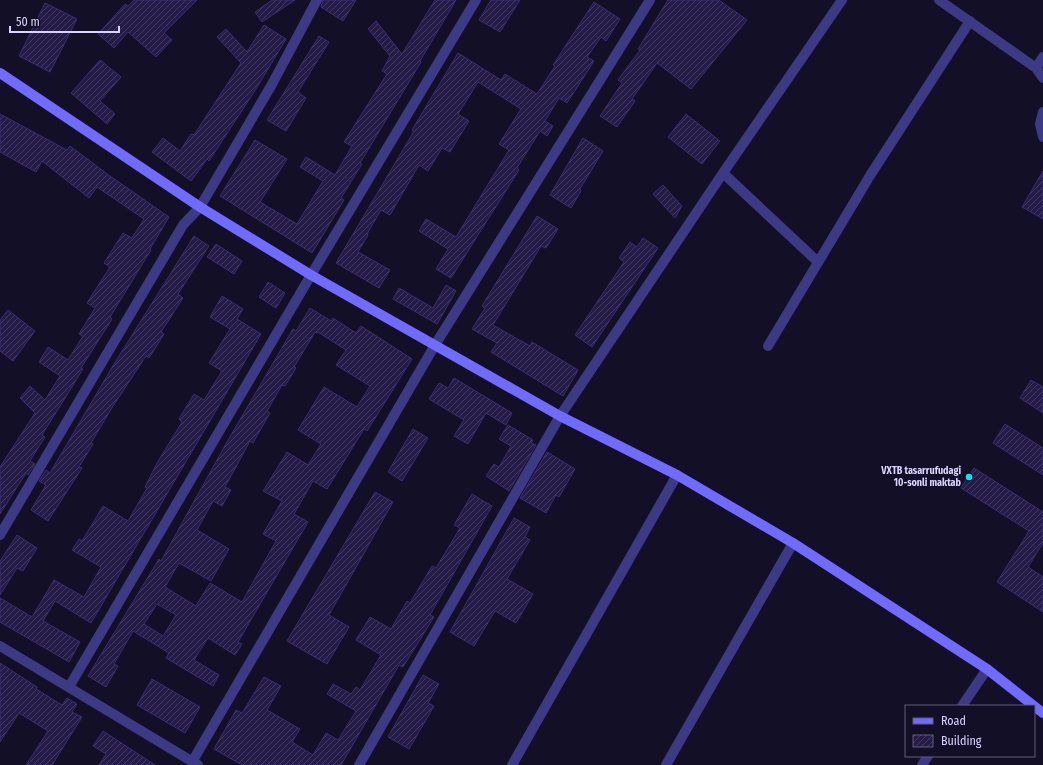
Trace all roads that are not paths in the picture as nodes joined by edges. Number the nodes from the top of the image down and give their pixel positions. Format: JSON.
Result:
{"nodes":[{"id":1,"x":318,"y":0,"type":"edge"},
{"id":2,"x":476,"y":0,"type":"edge"},
{"id":3,"x":650,"y":0,"type":"edge"},
{"id":4,"x":842,"y":0,"type":"edge"},
{"id":5,"x":939,"y":0,"type":"edge"},
{"id":6,"x":970,"y":21,"type":"junction"},
{"id":7,"x":1043,"y":57,"type":"edge"},
{"id":8,"x":1036,"y":68,"type":"junction"},
{"id":9,"x":0,"y":73,"type":"edge"},
{"id":10,"x":1043,"y":78,"type":"edge"},
{"id":11,"x":1043,"y":112,"type":"edge"},
{"id":12,"x":1043,"y":137,"type":"edge"},
{"id":13,"x":723,"y":173,"type":"junction"},
{"id":14,"x":200,"y":207,"type":"junction"},
{"id":15,"x":818,"y":262,"type":"junction"},
{"id":16,"x":311,"y":275,"type":"junction"},
{"id":17,"x":435,"y":345,"type":"junction"},
{"id":18,"x":768,"y":346,"type":"dead end"},
{"id":19,"x":560,"y":416,"type":"junction"},
{"id":20,"x":677,"y":475,"type":"junction"},
{"id":21,"x":0,"y":535,"type":"edge"},
{"id":22,"x":793,"y":543,"type":"junction"},
{"id":23,"x":0,"y":646,"type":"edge"},
{"id":24,"x":987,"y":669,"type":"junction"},
{"id":25,"x":69,"y":687,"type":"junction"},
{"id":26,"x":963,"y":705,"type":"edge"},
{"id":27,"x":1033,"y":705,"type":"edge"},
{"id":28,"x":1035,"y":707,"type":"edge"},
{"id":29,"x":1043,"y":713,"type":"edge"},
{"id":30,"x":195,"y":763,"type":"edge"},
{"id":31,"x":360,"y":765,"type":"edge"},
{"id":32,"x":512,"y":765,"type":"edge"},
{"id":33,"x":666,"y":765,"type":"edge"}],
"edges":[{"from":1,"to":14,"type":"street"},
{"from":2,"to":16,"type":"street"},
{"from":3,"to":17,"type":"street"},
{"from":4,"to":13,"type":"street"},
{"from":5,"to":6,"type":"street"},
{"from":6,"to":8,"type":"street"},
{"from":6,"to":15,"type":"street"},
{"from":7,"to":8,"type":"street"},
{"from":8,"to":10,"type":"street"},
{"from":9,"to":14,"type":"street"},
{"from":11,"to":12,"type":"street"},
{"from":13,"to":15,"type":"street"},
{"from":13,"to":19,"type":"street"},
{"from":14,"to":16,"type":"street"},
{"from":14,"to":21,"type":"street"},
{"from":15,"to":18,"type":"street"},
{"from":16,"to":17,"type":"street"},
{"from":16,"to":25,"type":"street"},
{"from":17,"to":19,"type":"street"},
{"from":17,"to":30,"type":"street"},
{"from":19,"to":20,"type":"street"},
{"from":19,"to":31,"type":"street"},
{"from":20,"to":22,"type":"street"},
{"from":20,"to":32,"type":"street"},
{"from":22,"to":24,"type":"street"},
{"from":22,"to":33,"type":"street"},
{"from":23,"to":25,"type":"street"},
{"from":24,"to":26,"type":"street"},
{"from":24,"to":27,"type":"street"},
{"from":25,"to":30,"type":"street"},
{"from":28,"to":29,"type":"street"}]}
